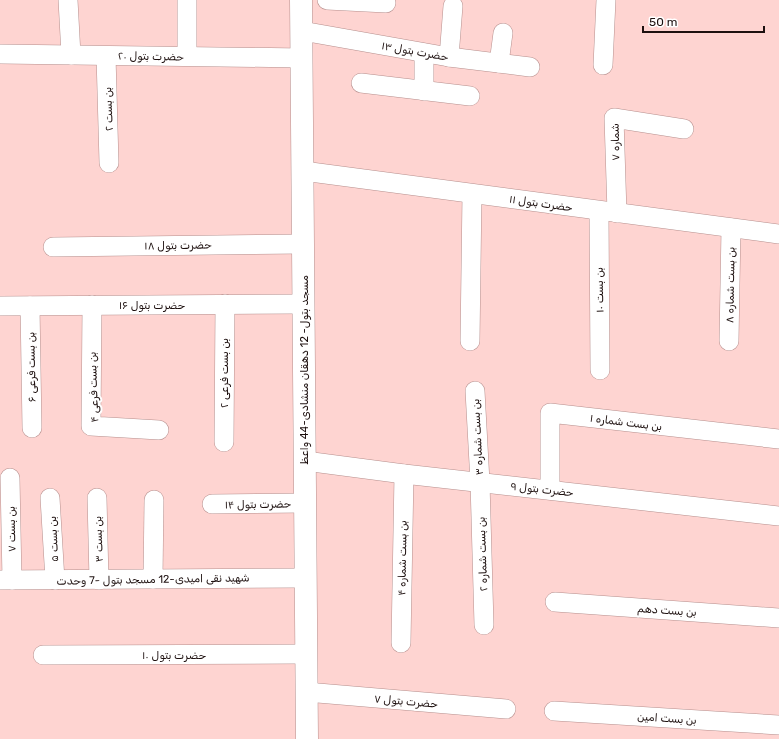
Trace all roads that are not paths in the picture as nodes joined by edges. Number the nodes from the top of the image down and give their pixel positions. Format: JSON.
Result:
{"nodes":[{"id":1,"x":68,"y":0,"type":"edge"},
{"id":2,"x":187,"y":0,"type":"edge"},
{"id":3,"x":301,"y":0,"type":"edge"},
{"id":4,"x":327,"y":0,"type":"edge"},
{"id":5,"x":606,"y":0,"type":"edge"},
{"id":6,"x":386,"y":3,"type":"dead end"},
{"id":7,"x":452,"y":6,"type":"dead end"},
{"id":8,"x":302,"y":30,"type":"junction"},
{"id":9,"x":503,"y":33,"type":"dead end"},
{"id":10,"x":424,"y":53,"type":"junction"},
{"id":11,"x":0,"y":54,"type":"edge"},
{"id":12,"x":71,"y":55,"type":"junction"},
{"id":13,"x":106,"y":56,"type":"junction"},
{"id":14,"x":187,"y":56,"type":"junction"},
{"id":15,"x":449,"y":57,"type":"junction"},
{"id":16,"x":302,"y":58,"type":"junction"},
{"id":17,"x":499,"y":63,"type":"junction"},
{"id":18,"x":603,"y":65,"type":"dead end"},
{"id":19,"x":530,"y":67,"type":"dead end"},
{"id":20,"x":361,"y":83,"type":"dead end"},
{"id":21,"x":424,"y":91,"type":"junction"},
{"id":22,"x":470,"y":96,"type":"dead end"},
{"id":23,"x":684,"y":129,"type":"dead end"},
{"id":24,"x":109,"y":163,"type":"dead end"},
{"id":25,"x":303,"y":171,"type":"junction"},
{"id":26,"x":472,"y":194,"type":"junction"},
{"id":27,"x":598,"y":211,"type":"junction"},
{"id":28,"x":617,"y":213,"type":"junction"},
{"id":29,"x":731,"y":228,"type":"junction"},
{"id":30,"x":779,"y":234,"type":"edge"},
{"id":31,"x":303,"y":244,"type":"junction"},
{"id":32,"x":54,"y":247,"type":"dead end"},
{"id":33,"x":225,"y":304,"type":"junction"},
{"id":34,"x":304,"y":304,"type":"junction"},
{"id":35,"x":92,"y":305,"type":"junction"},
{"id":36,"x":0,"y":306,"type":"edge"},
{"id":37,"x":30,"y":306,"type":"junction"},
{"id":38,"x":470,"y":341,"type":"dead end"},
{"id":39,"x":729,"y":341,"type":"dead end"},
{"id":40,"x":600,"y":370,"type":"dead end"},
{"id":41,"x":475,"y":391,"type":"dead end"},
{"id":42,"x":32,"y":428,"type":"dead end"},
{"id":43,"x":159,"y":430,"type":"dead end"},
{"id":44,"x":779,"y":439,"type":"edge"},
{"id":45,"x":224,"y":442,"type":"dead end"},
{"id":46,"x":305,"y":461,"type":"junction"},
{"id":47,"x":404,"y":474,"type":"junction"},
{"id":48,"x":10,"y":478,"type":"dead end"},
{"id":49,"x":480,"y":482,"type":"junction"},
{"id":50,"x":550,"y":490,"type":"junction"},
{"id":51,"x":50,"y":498,"type":"dead end"},
{"id":52,"x":97,"y":498,"type":"dead end"},
{"id":53,"x":154,"y":500,"type":"dead end"},
{"id":54,"x":305,"y":503,"type":"junction"},
{"id":55,"x":212,"y":504,"type":"dead end"},
{"id":56,"x":779,"y":516,"type":"edge"},
{"id":57,"x":306,"y":578,"type":"junction"},
{"id":58,"x":153,"y":579,"type":"junction"},
{"id":59,"x":6,"y":580,"type":"edge"},
{"id":60,"x":55,"y":580,"type":"junction"},
{"id":61,"x":99,"y":580,"type":"junction"},
{"id":62,"x":555,"y":602,"type":"dead end"},
{"id":63,"x":779,"y":618,"type":"edge"},
{"id":64,"x":484,"y":625,"type":"dead end"},
{"id":65,"x":401,"y":643,"type":"dead end"},
{"id":66,"x":306,"y":654,"type":"junction"},
{"id":67,"x":43,"y":655,"type":"dead end"},
{"id":68,"x":306,"y":692,"type":"junction"},
{"id":69,"x":506,"y":709,"type":"dead end"},
{"id":70,"x":554,"y":711,"type":"dead end"},
{"id":71,"x":779,"y":726,"type":"edge"},
{"id":72,"x":307,"y":739,"type":"edge"}],
"edges":[{"from":1,"to":12,"type":"street"},
{"from":2,"to":14,"type":"street"},
{"from":3,"to":8,"type":"street","name":"مسجد بتول- 12 دهقان منشادی-44 واعظ"},
{"from":4,"to":6,"type":"street"},
{"from":5,"to":18,"type":"street"},
{"from":7,"to":15,"type":"street"},
{"from":8,"to":10,"type":"street","name":"حضرت بتول ۱۳"},
{"from":8,"to":16,"type":"street","name":"مسجد بتول- 12 دهقان منشادی-44 واعظ"},
{"from":9,"to":17,"type":"street"},
{"from":10,"to":15,"type":"street","name":"حضرت بتول ۱۳"},
{"from":10,"to":21,"type":"street"},
{"from":11,"to":12,"type":"street","name":"حضرت بتول ۲۰"},
{"from":12,"to":13,"type":"street","name":"حضرت بتول ۲۰"},
{"from":13,"to":14,"type":"street","name":"حضرت بتول ۲۰"},
{"from":13,"to":24,"type":"street","name":"بن بست ۲"},
{"from":14,"to":16,"type":"street","name":"حضرت بتول ۲۰"},
{"from":15,"to":17,"type":"street","name":"حضرت بتول ۱۳"},
{"from":16,"to":25,"type":"street","name":"مسجد بتول- 12 دهقان منشادی-44 واعظ"},
{"from":17,"to":19,"type":"street","name":"حضرت بتول ۱۳"},
{"from":20,"to":21,"type":"street"},
{"from":21,"to":22,"type":"street"},
{"from":23,"to":28,"type":"street","name":"شماره ۷"},
{"from":25,"to":26,"type":"street","name":"حضرت بتول ۱۱"},
{"from":25,"to":31,"type":"street","name":"مسجد بتول- 12 دهقان منشادی-44 واعظ"},
{"from":26,"to":27,"type":"street","name":"حضرت بتول ۱۱"},
{"from":26,"to":38,"type":"street"},
{"from":27,"to":28,"type":"street","name":"حضرت بتول ۱۱"},
{"from":27,"to":40,"type":"street","name":"بن بست ۱۰"},
{"from":28,"to":29,"type":"street","name":"حضرت بتول ۱۱"},
{"from":29,"to":30,"type":"street","name":"حضرت بتول ۱۱"},
{"from":29,"to":39,"type":"street","name":"بن بست شماره ۸"},
{"from":31,"to":32,"type":"street","name":"حضرت بتول ۱۸"},
{"from":31,"to":34,"type":"street","name":"مسجد بتول- 12 دهقان منشادی-44 واعظ"},
{"from":33,"to":34,"type":"street","name":"حضرت بتول ۱۶"},
{"from":33,"to":35,"type":"street","name":"حضرت بتول ۱۶"},
{"from":33,"to":45,"type":"street","name":"بن بست فرعی ۲"},
{"from":34,"to":46,"type":"street","name":"مسجد بتول- 12 دهقان منشادی-44 واعظ"},
{"from":35,"to":37,"type":"street","name":"حضرت بتول ۱۶"},
{"from":35,"to":43,"type":"street","name":"بن بست فرعی ۴"},
{"from":36,"to":37,"type":"street","name":"حضرت بتول ۱۶"},
{"from":37,"to":42,"type":"street","name":"بن بست فرعی ۶"},
{"from":41,"to":49,"type":"street","name":"بن بست شماره ۳"},
{"from":44,"to":50,"type":"street","name":"بن بست شماره ۱"},
{"from":46,"to":47,"type":"street","name":"حضرت بتول ۹"},
{"from":46,"to":54,"type":"street","name":"مسجد بتول- 12 دهقان منشادی-44 واعظ"},
{"from":47,"to":49,"type":"street","name":"حضرت بتول ۹"},
{"from":47,"to":65,"type":"street","name":"بن بست شماره ۴"},
{"from":48,"to":59,"type":"street","name":"بن بست ۷"},
{"from":49,"to":50,"type":"street","name":"حضرت بتول ۹"},
{"from":49,"to":64,"type":"street","name":"بن بست شماره ۲"},
{"from":50,"to":56,"type":"street","name":"حضرت بتول ۹"},
{"from":51,"to":60,"type":"street","name":"بن بست ۵"},
{"from":52,"to":61,"type":"street","name":"بن بست ۳"},
{"from":53,"to":58,"type":"street"},
{"from":54,"to":55,"type":"street","name":"حضرت بتول ۱۴"},
{"from":54,"to":57,"type":"street","name":"مسجد بتول- 12 دهقان منشادی-44 واعظ"},
{"from":57,"to":58,"type":"street","name":"شهید نقی امیدی-12 مسجد بتول -7 وحدت"},
{"from":57,"to":66,"type":"street","name":"مسجد بتول- 12 دهقان منشادی-44 واعظ"},
{"from":58,"to":61,"type":"street","name":"شهید نقی امیدی-12 مسجد بتول -7 وحدت"},
{"from":59,"to":60,"type":"street","name":"شهید نقی امیدی-12 مسجد بتول -7 وحدت"},
{"from":60,"to":61,"type":"street","name":"شهید نقی امیدی-12 مسجد بتول -7 وحدت"},
{"from":62,"to":63,"type":"street","name":"بن بست دهم"},
{"from":66,"to":67,"type":"street","name":"حضرت بتول ۱۰"},
{"from":66,"to":68,"type":"street","name":"مسجد بتول- 12 دهقان منشادی-44 واعظ"},
{"from":68,"to":69,"type":"street","name":"حضرت بتول ۷"},
{"from":68,"to":72,"type":"street","name":"مسجد بتول- 12 دهقان منشادی-44 واعظ"},
{"from":70,"to":71,"type":"street","name":"بن بست امین"}]}
